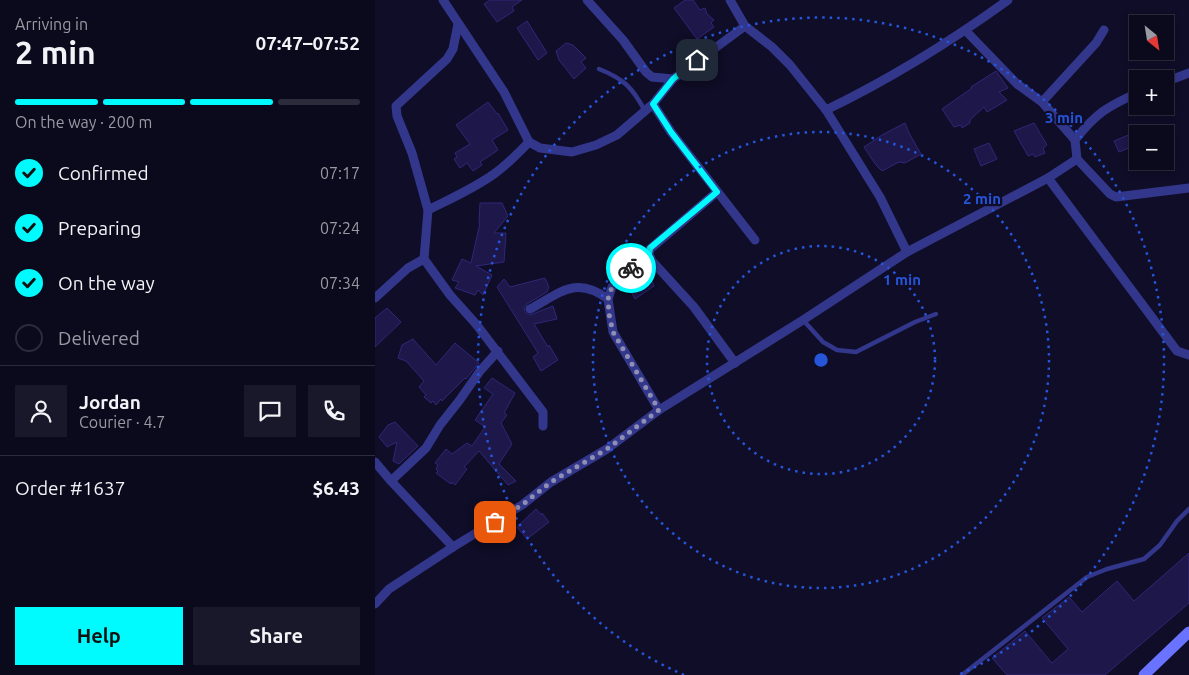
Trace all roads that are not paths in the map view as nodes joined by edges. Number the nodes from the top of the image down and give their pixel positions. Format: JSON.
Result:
{"nodes":[{"id":1,"x":443,"y":0,"type":"edge"},
{"id":2,"x":587,"y":0,"type":"edge"},
{"id":3,"x":730,"y":0,"type":"edge"},
{"id":4,"x":1008,"y":0,"type":"edge"},
{"id":5,"x":458,"y":24,"type":"junction"},
{"id":6,"x":745,"y":26,"type":"junction"},
{"id":7,"x":965,"y":30,"type":"junction"},
{"id":8,"x":1103,"y":30,"type":"dead end"},
{"id":9,"x":599,"y":69,"type":"dead end"},
{"id":10,"x":1189,"y":73,"type":"edge"},
{"id":11,"x":673,"y":79,"type":"junction"},
{"id":12,"x":1174,"y":79,"type":"edge"},
{"id":13,"x":1129,"y":97,"type":"edge"},
{"id":14,"x":1042,"y":102,"type":"junction"},
{"id":15,"x":653,"y":104,"type":"junction"},
{"id":16,"x":826,"y":110,"type":"junction"},
{"id":17,"x":645,"y":111,"type":"junction"},
{"id":18,"x":1075,"y":140,"type":"junction"},
{"id":19,"x":529,"y":142,"type":"junction"},
{"id":20,"x":1077,"y":159,"type":"junction"},
{"id":21,"x":1048,"y":178,"type":"junction"},
{"id":22,"x":1189,"y":188,"type":"edge"},
{"id":23,"x":717,"y":192,"type":"junction"},
{"id":24,"x":427,"y":210,"type":"junction"},
{"id":25,"x":755,"y":240,"type":"dead end"},
{"id":26,"x":907,"y":252,"type":"junction"},
{"id":27,"x":649,"y":254,"type":"junction"},
{"id":28,"x":423,"y":259,"type":"junction"},
{"id":29,"x":375,"y":298,"type":"edge"},
{"id":30,"x":608,"y":299,"type":"junction"},
{"id":31,"x":530,"y":309,"type":"dead end"},
{"id":32,"x":936,"y":314,"type":"dead end"},
{"id":33,"x":803,"y":320,"type":"junction"},
{"id":34,"x":498,"y":352,"type":"junction"},
{"id":35,"x":1189,"y":355,"type":"edge"},
{"id":36,"x":735,"y":363,"type":"junction"},
{"id":37,"x":659,"y":410,"type":"junction"},
{"id":38,"x":543,"y":426,"type":"dead end"},
{"id":39,"x":375,"y":462,"type":"edge"},
{"id":40,"x":391,"y":481,"type":"junction"},
{"id":41,"x":1189,"y":509,"type":"edge"},
{"id":42,"x":453,"y":547,"type":"junction"},
{"id":43,"x":375,"y":604,"type":"edge"},
{"id":44,"x":1189,"y":632,"type":"edge"},
{"id":45,"x":962,"y":675,"type":"edge"},
{"id":46,"x":1144,"y":675,"type":"edge"}],
"edges":[{"from":1,"to":5,"type":"street"},
{"from":2,"to":11,"type":"street"},
{"from":3,"to":6,"type":"street"},
{"from":4,"to":7,"type":"street"},
{"from":5,"to":19,"type":"street"},
{"from":5,"to":24,"type":"street"},
{"from":6,"to":11,"type":"street"},
{"from":6,"to":16,"type":"street"},
{"from":7,"to":14,"type":"street"},
{"from":7,"to":16,"type":"street"},
{"from":8,"to":14,"type":"street"},
{"from":9,"to":17,"type":"lane"},
{"from":10,"to":12,"type":"street"},
{"from":11,"to":15,"type":"street"},
{"from":13,"to":18,"type":"street"},
{"from":14,"to":18,"type":"street"},
{"from":15,"to":17,"type":"street"},
{"from":15,"to":23,"type":"street"},
{"from":16,"to":26,"type":"street"},
{"from":17,"to":19,"type":"street"},
{"from":18,"to":20,"type":"street"},
{"from":19,"to":24,"type":"street"},
{"from":20,"to":21,"type":"street"},
{"from":20,"to":22,"type":"street"},
{"from":21,"to":26,"type":"street"},
{"from":21,"to":35,"type":"street"},
{"from":23,"to":25,"type":"street"},
{"from":23,"to":27,"type":"street"},
{"from":24,"to":28,"type":"street"},
{"from":26,"to":33,"type":"street"},
{"from":27,"to":30,"type":"street"},
{"from":27,"to":36,"type":"street"},
{"from":28,"to":29,"type":"street"},
{"from":28,"to":34,"type":"street"},
{"from":30,"to":31,"type":"street"},
{"from":30,"to":37,"type":"street"},
{"from":32,"to":33,"type":"lane"},
{"from":33,"to":36,"type":"street"},
{"from":34,"to":38,"type":"street"},
{"from":34,"to":40,"type":"street"},
{"from":36,"to":37,"type":"street"},
{"from":37,"to":42,"type":"street"},
{"from":39,"to":40,"type":"street"},
{"from":40,"to":42,"type":"street"},
{"from":41,"to":45,"type":"lane"},
{"from":42,"to":43,"type":"street"},
{"from":44,"to":46,"type":"street"}]}
